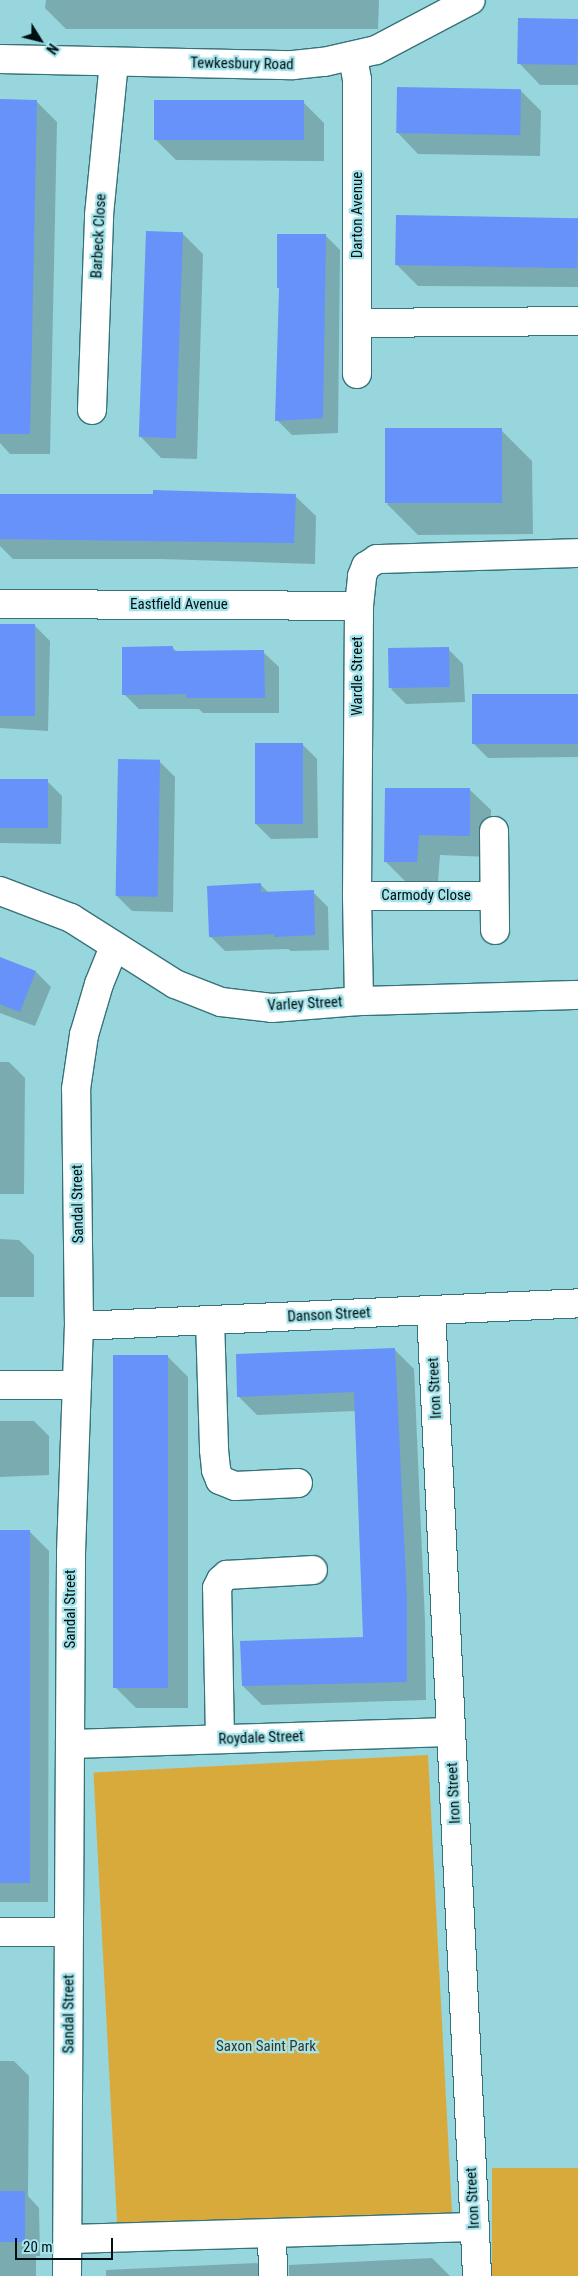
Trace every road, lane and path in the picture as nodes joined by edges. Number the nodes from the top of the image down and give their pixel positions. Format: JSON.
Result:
{"nodes":[{"id":1,"x":471,"y":0,"type":"edge"},
{"id":2,"x":353,"y":57,"type":"junction"},
{"id":3,"x":0,"y":59,"type":"edge"},
{"id":4,"x":114,"y":62,"type":"junction"},
{"id":5,"x":578,"y":321,"type":"edge"},
{"id":6,"x":358,"y":323,"type":"junction"},
{"id":7,"x":357,"y":374,"type":"dead end"},
{"id":8,"x":92,"y":410,"type":"dead end"},
{"id":9,"x":578,"y":553,"type":"edge"},
{"id":10,"x":0,"y":604,"type":"edge"},
{"id":11,"x":359,"y":606,"type":"junction"},
{"id":12,"x":494,"y":831,"type":"dead end"},
{"id":13,"x":0,"y":891,"type":"edge"},
{"id":14,"x":357,"y":896,"type":"junction"},
{"id":15,"x":494,"y":896,"type":"junction"},
{"id":16,"x":495,"y":930,"type":"dead end"},
{"id":17,"x":114,"y":947,"type":"junction"},
{"id":18,"x":578,"y":995,"type":"edge"},
{"id":19,"x":359,"y":1001,"type":"junction"},
{"id":20,"x":578,"y":1303,"type":"edge"},
{"id":21,"x":431,"y":1310,"type":"junction"},
{"id":22,"x":210,"y":1320,"type":"junction"},
{"id":23,"x":79,"y":1326,"type":"junction"},
{"id":24,"x":0,"y":1385,"type":"edge"},
{"id":25,"x":77,"y":1385,"type":"junction"},
{"id":26,"x":298,"y":1482,"type":"dead end"},
{"id":27,"x":312,"y":1570,"type":"dead end"},
{"id":28,"x":451,"y":1732,"type":"junction"},
{"id":29,"x":220,"y":1740,"type":"junction"},
{"id":30,"x":70,"y":1744,"type":"junction"},
{"id":31,"x":0,"y":1932,"type":"edge"},
{"id":32,"x":69,"y":1932,"type":"junction"},
{"id":33,"x":475,"y":2227,"type":"junction"},
{"id":34,"x":272,"y":2234,"type":"junction"},
{"id":35,"x":68,"y":2240,"type":"junction"},
{"id":36,"x":67,"y":2276,"type":"edge"},
{"id":37,"x":273,"y":2276,"type":"edge"},
{"id":38,"x":477,"y":2276,"type":"edge"}],
"edges":[{"from":1,"to":2,"type":"street","name":"Tewkesbury Road"},
{"from":2,"to":4,"type":"street","name":"Tewkesbury Road"},
{"from":2,"to":6,"type":"street","name":"Darton Avenue"},
{"from":3,"to":4,"type":"street","name":"Tewkesbury Road"},
{"from":4,"to":8,"type":"street","name":"Barbeck Close"},
{"from":5,"to":6,"type":"street"},
{"from":6,"to":7,"type":"street","name":"Darton Avenue"},
{"from":9,"to":11,"type":"street","name":"Wardle Street"},
{"from":10,"to":11,"type":"street","name":"Eastfield Avenue"},
{"from":11,"to":14,"type":"street","name":"Wardle Street"},
{"from":12,"to":15,"type":"street"},
{"from":13,"to":17,"type":"street","name":"Varley Street"},
{"from":14,"to":15,"type":"street","name":"Carmody Close"},
{"from":14,"to":19,"type":"street","name":"Wardle Street"},
{"from":15,"to":16,"type":"street"},
{"from":17,"to":19,"type":"street","name":"Varley Street"},
{"from":17,"to":23,"type":"street","name":"Sandal Street"},
{"from":18,"to":19,"type":"street","name":"Varley Street"},
{"from":20,"to":21,"type":"street","name":"Danson Street"},
{"from":21,"to":22,"type":"street","name":"Danson Street"},
{"from":21,"to":28,"type":"street","name":"Iron Street"},
{"from":22,"to":23,"type":"street","name":"Danson Street"},
{"from":22,"to":26,"type":"street"},
{"from":23,"to":25,"type":"street","name":"Sandal Street"},
{"from":24,"to":25,"type":"street"},
{"from":25,"to":30,"type":"street","name":"Sandal Street"},
{"from":27,"to":29,"type":"street"},
{"from":28,"to":29,"type":"street","name":"Roydale Street"},
{"from":28,"to":33,"type":"street","name":"Iron Street"},
{"from":29,"to":30,"type":"street","name":"Roydale Street"},
{"from":30,"to":32,"type":"street","name":"Sandal Street"},
{"from":31,"to":32,"type":"street"},
{"from":32,"to":35,"type":"street","name":"Sandal Street"},
{"from":33,"to":34,"type":"street"},
{"from":33,"to":38,"type":"street","name":"Iron Street"},
{"from":34,"to":35,"type":"street"},
{"from":34,"to":37,"type":"street"},
{"from":35,"to":36,"type":"street","name":"Sandal Street"}]}
